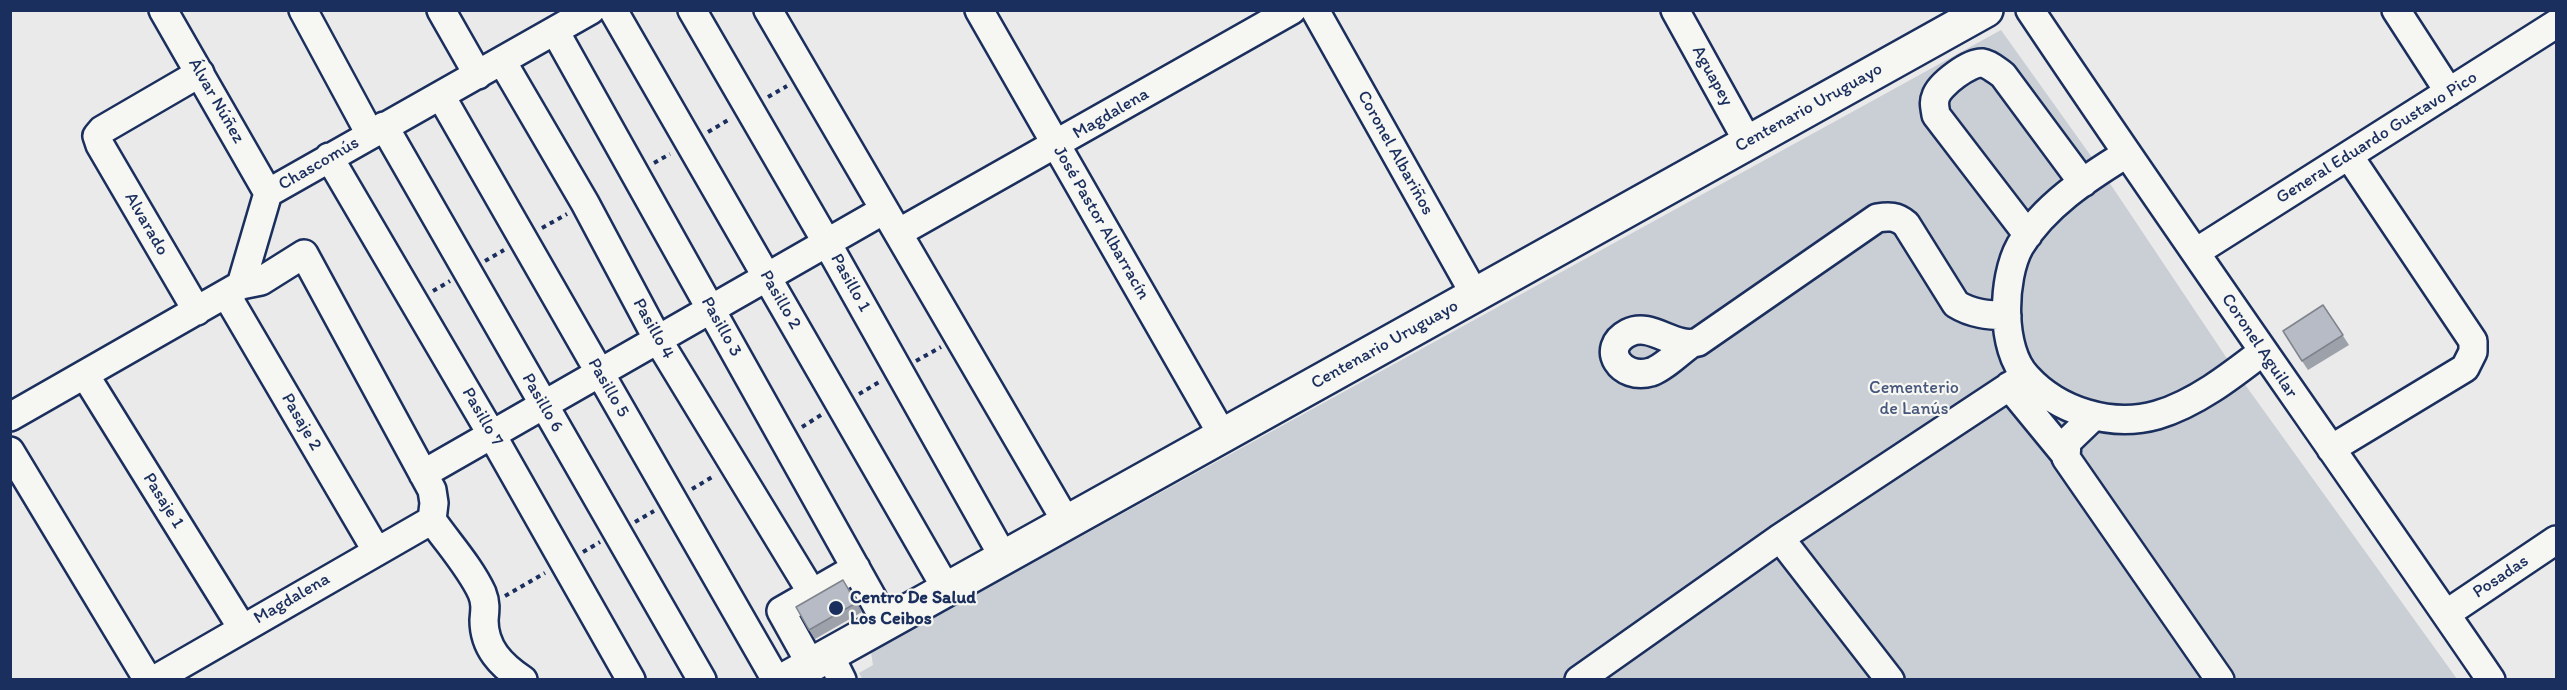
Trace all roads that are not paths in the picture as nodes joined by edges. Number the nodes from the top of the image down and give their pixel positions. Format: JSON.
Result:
{"nodes":[{"id":1,"x":163,"y":10,"type":"edge"},
{"id":2,"x":303,"y":10,"type":"edge"},
{"id":3,"x":441,"y":10,"type":"edge"},
{"id":4,"x":614,"y":10,"type":"edge"},
{"id":5,"x":692,"y":10,"type":"edge"},
{"id":6,"x":768,"y":10,"type":"edge"},
{"id":7,"x":979,"y":10,"type":"edge"},
{"id":8,"x":1292,"y":10,"type":"edge"},
{"id":9,"x":1315,"y":10,"type":"edge"},
{"id":10,"x":1675,"y":10,"type":"edge"},
{"id":11,"x":1986,"y":10,"type":"edge"},
{"id":12,"x":2030,"y":10,"type":"edge"},
{"id":13,"x":2396,"y":10,"type":"edge"},
{"id":14,"x":585,"y":12,"type":"edge"},
{"id":15,"x":2556,"y":24,"type":"edge"},
{"id":16,"x":555,"y":31,"type":"junction"},
{"id":17,"x":502,"y":61,"type":"junction"},
{"id":18,"x":200,"y":73,"type":"junction"},
{"id":19,"x":478,"y":75,"type":"junction"},
{"id":20,"x":2449,"y":92,"type":"junction"},
{"id":21,"x":441,"y":96,"type":"junction"},
{"id":22,"x":377,"y":130,"type":"junction"},
{"id":23,"x":1748,"y":142,"type":"junction"},
{"id":24,"x":1056,"y":145,"type":"junction"},
{"id":25,"x":2126,"y":154,"type":"junction"},
{"id":26,"x":2349,"y":156,"type":"junction"},
{"id":27,"x":329,"y":157,"type":"junction"},
{"id":28,"x":2083,"y":183,"type":"junction"},
{"id":29,"x":268,"y":193,"type":"junction"},
{"id":30,"x":884,"y":210,"type":"junction"},
{"id":31,"x":898,"y":233,"type":"junction"},
{"id":32,"x":2028,"y":235,"type":"junction"},
{"id":33,"x":827,"y":243,"type":"junction"},
{"id":34,"x":2196,"y":252,"type":"junction"},
{"id":35,"x":767,"y":277,"type":"junction"},
{"id":36,"x":234,"y":289,"type":"junction"},
{"id":37,"x":1475,"y":295,"type":"junction"},
{"id":38,"x":711,"y":309,"type":"junction"},
{"id":39,"x":197,"y":311,"type":"junction"},
{"id":40,"x":2007,"y":316,"type":"junction"},
{"id":41,"x":658,"y":340,"type":"junction"},
{"id":42,"x":1688,"y":346,"type":"dead end"},
{"id":43,"x":2262,"y":352,"type":"junction"},
{"id":44,"x":600,"y":373,"type":"junction"},
{"id":45,"x":85,"y":375,"type":"junction"},
{"id":46,"x":2017,"y":381,"type":"junction"},
{"id":47,"x":543,"y":405,"type":"junction"},
{"id":48,"x":2094,"y":416,"type":"junction"},
{"id":49,"x":10,"y":417,"type":"edge"},
{"id":50,"x":492,"y":435,"type":"junction"},
{"id":51,"x":1223,"y":436,"type":"junction"},
{"id":52,"x":2331,"y":448,"type":"junction"},
{"id":53,"x":10,"y":451,"type":"edge"},
{"id":54,"x":2064,"y":453,"type":"junction"},
{"id":55,"x":423,"y":474,"type":"junction"},
{"id":56,"x":432,"y":520,"type":"junction"},
{"id":57,"x":1067,"y":523,"type":"junction"},
{"id":58,"x":1780,"y":538,"type":"junction"},
{"id":59,"x":2556,"y":540,"type":"edge"},
{"id":60,"x":376,"y":550,"type":"junction"},
{"id":61,"x":1004,"y":558,"type":"junction"},
{"id":62,"x":856,"y":568,"type":"junction"},
{"id":63,"x":947,"y":590,"type":"junction"},
{"id":64,"x":812,"y":593,"type":"junction"},
{"id":65,"x":2446,"y":614,"type":"junction"},
{"id":66,"x":888,"y":624,"type":"junction"},
{"id":67,"x":242,"y":628,"type":"junction"},
{"id":68,"x":817,"y":670,"type":"edge"},
{"id":69,"x":148,"y":680,"type":"edge"},
{"id":70,"x":154,"y":680,"type":"edge"},
{"id":71,"x":523,"y":680,"type":"edge"},
{"id":72,"x":631,"y":680,"type":"edge"},
{"id":73,"x":702,"y":680,"type":"edge"},
{"id":74,"x":776,"y":680,"type":"edge"},
{"id":75,"x":1579,"y":680,"type":"edge"},
{"id":76,"x":1890,"y":680,"type":"edge"},
{"id":77,"x":2220,"y":680,"type":"edge"},
{"id":78,"x":2491,"y":680,"type":"edge"}],
"edges":[{"from":1,"to":18,"type":"street","name":"Álvar Núñez"},
{"from":2,"to":22,"type":"street"},
{"from":3,"to":19,"type":"street"},
{"from":4,"to":35,"type":"street","name":"Pasillo 2"},
{"from":5,"to":33,"type":"street","name":"Pasillo 1"},
{"from":6,"to":30,"type":"street"},
{"from":7,"to":24,"type":"street","name":"José Pastor Albarracín"},
{"from":8,"to":24,"type":"street","name":"Magdalena"},
{"from":9,"to":37,"type":"street","name":"Coronel Albariños"},
{"from":10,"to":23,"type":"street","name":"Aguapey"},
{"from":11,"to":23,"type":"main road","name":"Centenario Uruguayo"},
{"from":12,"to":25,"type":"street","name":"Coronel Aguilar"},
{"from":13,"to":20,"type":"street"},
{"from":14,"to":16,"type":"street","name":"Chascomús"},
{"from":15,"to":20,"type":"street","name":"General Eduardo Gustavo Pico"},
{"from":16,"to":17,"type":"street","name":"Chascomús"},
{"from":16,"to":38,"type":"street","name":"Pasillo 3"},
{"from":17,"to":19,"type":"street","name":"Chascomús"},
{"from":17,"to":41,"type":"street","name":"Pasillo 4"},
{"from":18,"to":29,"type":"street","name":"Álvar Núñez"},
{"from":18,"to":39,"type":"street","name":"Alvarado"},
{"from":19,"to":21,"type":"street","name":"Chascomús"},
{"from":20,"to":26,"type":"street","name":"General Eduardo Gustavo Pico"},
{"from":21,"to":22,"type":"street","name":"Chascomús"},
{"from":21,"to":44,"type":"street","name":"Pasillo 5"},
{"from":22,"to":27,"type":"street","name":"Chascomús"},
{"from":22,"to":47,"type":"street","name":"Pasillo 6"},
{"from":23,"to":37,"type":"main road","name":"Centenario Uruguayo"},
{"from":24,"to":31,"type":"street","name":"Magdalena"},
{"from":24,"to":51,"type":"street","name":"José Pastor Albarracín"},
{"from":25,"to":28,"type":"street"},
{"from":25,"to":34,"type":"street","name":"Coronel Aguilar"},
{"from":26,"to":34,"type":"street","name":"General Eduardo Gustavo Pico"},
{"from":26,"to":52,"type":"street"},
{"from":27,"to":29,"type":"street","name":"Chascomús"},
{"from":27,"to":50,"type":"street","name":"Pasillo 7"},
{"from":28,"to":32,"type":"street"},
{"from":28,"to":32,"type":"street"},
{"from":29,"to":36,"type":"street","name":"Chascomús"},
{"from":30,"to":31,"type":"street"},
{"from":30,"to":33,"type":"street"},
{"from":31,"to":57,"type":"street"},
{"from":32,"to":40,"type":"street"},
{"from":33,"to":35,"type":"street"},
{"from":33,"to":61,"type":"street","name":"Pasillo 1"},
{"from":34,"to":43,"type":"street","name":"Coronel Aguilar"},
{"from":35,"to":38,"type":"street"},
{"from":35,"to":63,"type":"street","name":"Pasillo 2"},
{"from":36,"to":39,"type":"street"},
{"from":36,"to":55,"type":"street"},
{"from":36,"to":60,"type":"street","name":"Pasaje 2"},
{"from":37,"to":51,"type":"main road","name":"Centenario Uruguayo"},
{"from":38,"to":41,"type":"street"},
{"from":38,"to":62,"type":"street","name":"Pasillo 3"},
{"from":39,"to":45,"type":"street"},
{"from":40,"to":42,"type":"street"},
{"from":40,"to":46,"type":"street"},
{"from":41,"to":44,"type":"street"},
{"from":41,"to":64,"type":"street","name":"Pasillo 4"},
{"from":43,"to":48,"type":"street"},
{"from":43,"to":52,"type":"street","name":"Coronel Aguilar"},
{"from":44,"to":47,"type":"street"},
{"from":44,"to":74,"type":"street","name":"Pasillo 5"},
{"from":45,"to":49,"type":"street"},
{"from":45,"to":67,"type":"street","name":"Pasaje 1"},
{"from":46,"to":48,"type":"street"},
{"from":46,"to":54,"type":"street"},
{"from":46,"to":58,"type":"street"},
{"from":47,"to":50,"type":"street"},
{"from":47,"to":73,"type":"street","name":"Pasillo 6"},
{"from":48,"to":54,"type":"street"},
{"from":50,"to":55,"type":"street"},
{"from":50,"to":72,"type":"street","name":"Pasillo 7"},
{"from":51,"to":57,"type":"main road","name":"Centenario Uruguayo"},
{"from":52,"to":65,"type":"street","name":"Coronel Aguilar"},
{"from":53,"to":69,"type":"street"},
{"from":54,"to":77,"type":"street"},
{"from":55,"to":56,"type":"street"},
{"from":56,"to":60,"type":"street","name":"Magdalena"},
{"from":56,"to":71,"type":"street"},
{"from":57,"to":61,"type":"main road","name":"Centenario Uruguayo"},
{"from":58,"to":75,"type":"street"},
{"from":58,"to":76,"type":"street"},
{"from":59,"to":65,"type":"street","name":"Posadas"},
{"from":60,"to":67,"type":"street","name":"Magdalena"},
{"from":61,"to":63,"type":"main road","name":"Centenario Uruguayo"},
{"from":62,"to":64,"type":"street"},
{"from":62,"to":66,"type":"street","name":"Pasillo 3"},
{"from":63,"to":66,"type":"main road","name":"Centenario Uruguayo"},
{"from":64,"to":68,"type":"street"},
{"from":65,"to":78,"type":"street","name":"Coronel Aguilar"},
{"from":66,"to":68,"type":"main road","name":"Centenario Uruguayo"},
{"from":67,"to":70,"type":"street","name":"Magdalena"}]}
